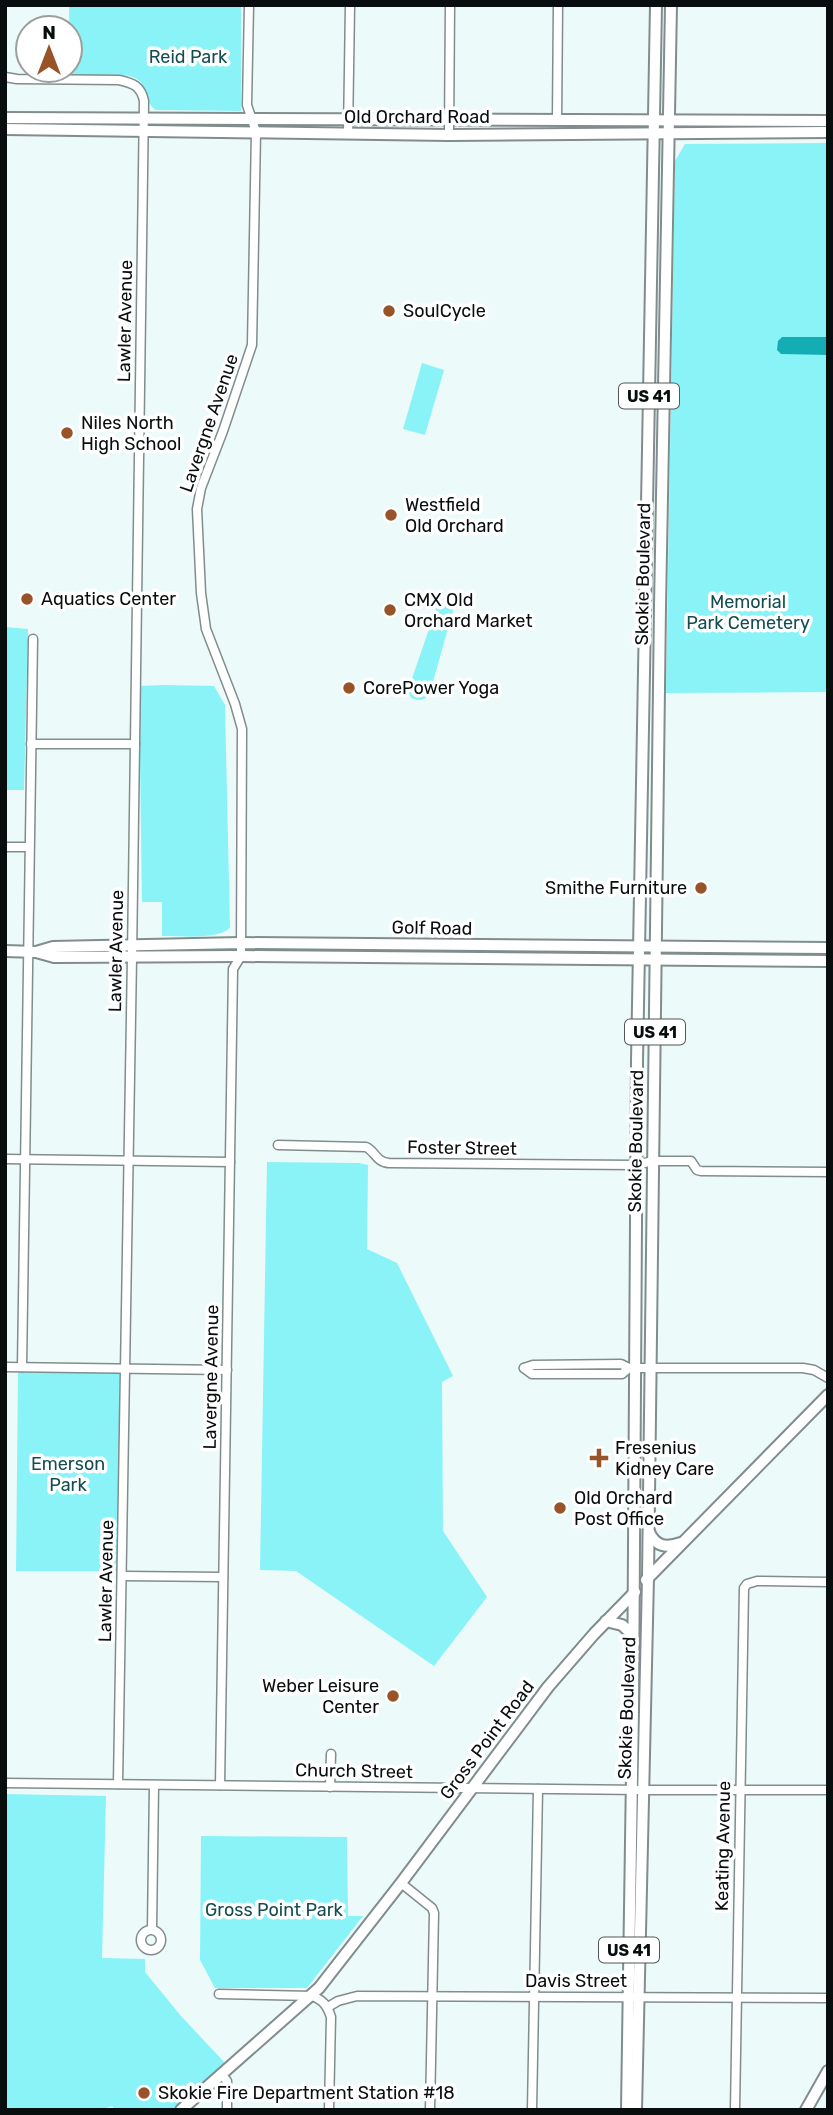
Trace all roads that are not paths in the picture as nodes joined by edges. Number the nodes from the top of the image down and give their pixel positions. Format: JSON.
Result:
{"nodes":[{"id":1,"x":248,"y":5,"type":"edge"},
{"id":2,"x":350,"y":5,"type":"edge"},
{"id":3,"x":450,"y":5,"type":"edge"},
{"id":4,"x":558,"y":5,"type":"edge"},
{"id":5,"x":656,"y":5,"type":"edge"},
{"id":6,"x":671,"y":5,"type":"edge"},
{"id":7,"x":5,"y":77,"type":"edge"},
{"id":8,"x":143,"y":117,"type":"junction"},
{"id":9,"x":5,"y":118,"type":"edge"},
{"id":10,"x":251,"y":118,"type":"junction"},
{"id":11,"x":349,"y":119,"type":"junction"},
{"id":12,"x":449,"y":119,"type":"junction"},
{"id":13,"x":557,"y":120,"type":"junction"},
{"id":14,"x":652,"y":120,"type":"junction"},
{"id":15,"x":669,"y":120,"type":"junction"},
{"id":16,"x":828,"y":121,"type":"edge"},
{"id":17,"x":5,"y":129,"type":"edge"},
{"id":18,"x":143,"y":131,"type":"junction"},
{"id":19,"x":256,"y":132,"type":"junction"},
{"id":20,"x":828,"y":132,"type":"edge"},
{"id":21,"x":348,"y":134,"type":"junction"},
{"id":22,"x":652,"y":134,"type":"junction"},
{"id":23,"x":668,"y":134,"type":"junction"},
{"id":24,"x":449,"y":135,"type":"junction"},
{"id":25,"x":33,"y":639,"type":"dead end"},
{"id":26,"x":31,"y":744,"type":"junction"},
{"id":27,"x":135,"y":744,"type":"junction"},
{"id":28,"x":5,"y":847,"type":"edge"},
{"id":29,"x":29,"y":847,"type":"junction"},
{"id":30,"x":241,"y":943,"type":"junction"},
{"id":31,"x":638,"y":947,"type":"junction"},
{"id":32,"x":656,"y":948,"type":"junction"},
{"id":33,"x":828,"y":948,"type":"edge"},
{"id":34,"x":5,"y":951,"type":"edge"},
{"id":35,"x":32,"y":951,"type":"junction"},
{"id":36,"x":132,"y":951,"type":"junction"},
{"id":37,"x":221,"y":956,"type":"junction"},
{"id":38,"x":241,"y":956,"type":"junction"},
{"id":39,"x":638,"y":960,"type":"junction"},
{"id":40,"x":656,"y":961,"type":"junction"},
{"id":41,"x":828,"y":961,"type":"edge"},
{"id":42,"x":233,"y":969,"type":"junction"},
{"id":43,"x":278,"y":1145,"type":"dead end"},
{"id":44,"x":5,"y":1159,"type":"edge"},
{"id":45,"x":24,"y":1159,"type":"junction"},
{"id":46,"x":128,"y":1160,"type":"junction"},
{"id":47,"x":653,"y":1161,"type":"junction"},
{"id":48,"x":230,"y":1162,"type":"junction"},
{"id":49,"x":636,"y":1165,"type":"junction"},
{"id":50,"x":828,"y":1172,"type":"edge"},
{"id":51,"x":5,"y":1367,"type":"edge"},
{"id":52,"x":22,"y":1367,"type":"junction"},
{"id":53,"x":125,"y":1368,"type":"junction"},
{"id":54,"x":632,"y":1368,"type":"junction"},
{"id":55,"x":651,"y":1368,"type":"junction"},
{"id":56,"x":227,"y":1370,"type":"junction"},
{"id":57,"x":828,"y":1378,"type":"edge"},
{"id":58,"x":828,"y":1395,"type":"edge"},
{"id":59,"x":649,"y":1531,"type":"junction"},
{"id":60,"x":683,"y":1542,"type":"junction"},
{"id":61,"x":123,"y":1576,"type":"junction"},
{"id":62,"x":223,"y":1577,"type":"junction"},
{"id":63,"x":648,"y":1577,"type":"junction"},
{"id":64,"x":828,"y":1582,"type":"edge"},
{"id":65,"x":634,"y":1593,"type":"junction"},
{"id":66,"x":606,"y":1621,"type":"junction"},
{"id":67,"x":633,"y":1635,"type":"junction"},
{"id":68,"x":331,"y":1754,"type":"dead end"},
{"id":69,"x":5,"y":1783,"type":"edge"},
{"id":70,"x":118,"y":1784,"type":"junction"},
{"id":71,"x":154,"y":1785,"type":"junction"},
{"id":72,"x":220,"y":1785,"type":"junction"},
{"id":73,"x":330,"y":1787,"type":"junction"},
{"id":74,"x":472,"y":1788,"type":"junction"},
{"id":75,"x":538,"y":1789,"type":"junction"},
{"id":76,"x":637,"y":1790,"type":"junction"},
{"id":77,"x":740,"y":1790,"type":"junction"},
{"id":78,"x":828,"y":1790,"type":"edge"},
{"id":79,"x":401,"y":1883,"type":"junction"},
{"id":80,"x":152,"y":1929,"type":"dead end"},
{"id":81,"x":219,"y":1994,"type":"dead end"},
{"id":82,"x":312,"y":1996,"type":"junction"},
{"id":83,"x":432,"y":1997,"type":"junction"},
{"id":84,"x":534,"y":1997,"type":"junction"},
{"id":85,"x":633,"y":1997,"type":"junction"},
{"id":86,"x":737,"y":1997,"type":"junction"},
{"id":87,"x":828,"y":1997,"type":"edge"},
{"id":88,"x":328,"y":2007,"type":"junction"},
{"id":89,"x":330,"y":2026,"type":"junction"},
{"id":90,"x":828,"y":2071,"type":"edge"},
{"id":91,"x":222,"y":2075,"type":"junction"},
{"id":92,"x":181,"y":2110,"type":"edge"},
{"id":93,"x":227,"y":2110,"type":"edge"},
{"id":94,"x":329,"y":2110,"type":"edge"},
{"id":95,"x":430,"y":2110,"type":"edge"},
{"id":96,"x":532,"y":2110,"type":"edge"},
{"id":97,"x":627,"y":2110,"type":"edge"},
{"id":98,"x":636,"y":2110,"type":"edge"},
{"id":99,"x":735,"y":2110,"type":"edge"},
{"id":100,"x":806,"y":2110,"type":"edge"}],
"edges":[{"from":1,"to":10,"type":"street","name":"Lavergne Avenue"},
{"from":2,"to":11,"type":"street"},
{"from":3,"to":12,"type":"street"},
{"from":4,"to":13,"type":"street"},
{"from":5,"to":14,"type":"main road","name":"Skokie Boulevard","number":"US 41"},
{"from":6,"to":15,"type":"main road","name":"Skokie Boulevard","number":"US 41"},
{"from":7,"to":8,"type":"street","name":"Lawler Avenue"},
{"from":8,"to":9,"type":"main road","name":"Old Orchard Road"},
{"from":8,"to":10,"type":"main road","name":"Old Orchard Road"},
{"from":8,"to":18,"type":"street","name":"Lawler Avenue"},
{"from":10,"to":11,"type":"main road","name":"Old Orchard Road"},
{"from":10,"to":19,"type":"street","name":"Lavergne Avenue"},
{"from":11,"to":12,"type":"main road","name":"Old Orchard Road"},
{"from":11,"to":21,"type":"street"},
{"from":12,"to":13,"type":"main road","name":"Old Orchard Road"},
{"from":12,"to":24,"type":"street"},
{"from":13,"to":14,"type":"main road","name":"Old Orchard Road"},
{"from":14,"to":15,"type":"main road","name":"Old Orchard Road"},
{"from":14,"to":22,"type":"main road","name":"Skokie Boulevard","number":"US 41"},
{"from":15,"to":16,"type":"main road","name":"Old Orchard Road"},
{"from":15,"to":23,"type":"main road","name":"Skokie Boulevard","number":"US 41"},
{"from":17,"to":18,"type":"main road","name":"Old Orchard Road"},
{"from":18,"to":19,"type":"main road","name":"Old Orchard Road"},
{"from":18,"to":27,"type":"street","name":"Lawler Avenue"},
{"from":19,"to":21,"type":"main road","name":"Old Orchard Road"},
{"from":19,"to":30,"type":"street","name":"Lavergne Avenue"},
{"from":20,"to":23,"type":"main road","name":"Old Orchard Road"},
{"from":21,"to":24,"type":"main road","name":"Old Orchard Road"},
{"from":22,"to":23,"type":"main road","name":"Old Orchard Road"},
{"from":22,"to":24,"type":"main road","name":"Old Orchard Road"},
{"from":22,"to":31,"type":"main road","name":"Skokie Boulevard","number":"US 41"},
{"from":23,"to":32,"type":"main road","name":"Skokie Boulevard","number":"US 41"},
{"from":25,"to":26,"type":"street"},
{"from":26,"to":27,"type":"street"},
{"from":26,"to":29,"type":"street"},
{"from":27,"to":36,"type":"street","name":"Lawler Avenue"},
{"from":28,"to":29,"type":"street"},
{"from":29,"to":35,"type":"street"},
{"from":30,"to":31,"type":"main road","name":"Golf Road"},
{"from":30,"to":36,"type":"main road","name":"Golf Road"},
{"from":30,"to":38,"type":"street","name":"Lavergne Avenue"},
{"from":31,"to":32,"type":"main road","name":"Golf Road"},
{"from":31,"to":39,"type":"main road","name":"Skokie Boulevard","number":"US 41"},
{"from":32,"to":33,"type":"main road","name":"Golf Road"},
{"from":32,"to":40,"type":"main road","name":"Skokie Boulevard","number":"US 41"},
{"from":34,"to":35,"type":"main road","name":"Golf Road"},
{"from":35,"to":36,"type":"main road","name":"Golf Road"},
{"from":35,"to":45,"type":"street"},
{"from":36,"to":37,"type":"main road","name":"Golf Road"},
{"from":36,"to":46,"type":"street","name":"Lawler Avenue"},
{"from":37,"to":38,"type":"main road","name":"Golf Road"},
{"from":37,"to":42,"type":"street"},
{"from":38,"to":39,"type":"main road","name":"Golf Road"},
{"from":38,"to":42,"type":"street"},
{"from":39,"to":40,"type":"main road","name":"Golf Road"},
{"from":39,"to":49,"type":"main road","name":"Skokie Boulevard","number":"US 41"},
{"from":40,"to":41,"type":"main road","name":"Golf Road"},
{"from":40,"to":47,"type":"main road","name":"Skokie Boulevard","number":"US 41"},
{"from":42,"to":48,"type":"street","name":"Lavergne Avenue"},
{"from":43,"to":49,"type":"street","name":"Foster Street"},
{"from":44,"to":45,"type":"street"},
{"from":45,"to":46,"type":"street"},
{"from":45,"to":52,"type":"street"},
{"from":46,"to":48,"type":"street"},
{"from":46,"to":53,"type":"street","name":"Lawler Avenue"},
{"from":47,"to":49,"type":"street","name":"Foster Street"},
{"from":47,"to":50,"type":"street","name":"Foster Street"},
{"from":47,"to":55,"type":"main road","name":"Skokie Boulevard","number":"US 41"},
{"from":48,"to":56,"type":"street","name":"Lavergne Avenue"},
{"from":49,"to":54,"type":"main road","name":"Skokie Boulevard","number":"US 41"},
{"from":51,"to":52,"type":"street"},
{"from":52,"to":53,"type":"street"},
{"from":53,"to":56,"type":"street"},
{"from":53,"to":61,"type":"street","name":"Lawler Avenue"},
{"from":54,"to":54,"type":"street"},
{"from":54,"to":55,"type":"street"},
{"from":54,"to":65,"type":"main road","name":"Skokie Boulevard","number":"US 41"},
{"from":55,"to":57,"type":"street"},
{"from":55,"to":59,"type":"main road","name":"Skokie Boulevard","number":"US 41"},
{"from":56,"to":62,"type":"street","name":"Lavergne Avenue"},
{"from":58,"to":60,"type":"main road","name":"Gross Point Road"},
{"from":59,"to":60,"type":"main road"},
{"from":59,"to":63,"type":"main road","name":"Skokie Boulevard","number":"US 41"},
{"from":60,"to":63,"type":"main road","name":"Gross Point Road"},
{"from":61,"to":62,"type":"street"},
{"from":61,"to":70,"type":"street","name":"Lawler Avenue"},
{"from":62,"to":72,"type":"street","name":"Lavergne Avenue"},
{"from":63,"to":65,"type":"main road","name":"Gross Point Road"},
{"from":63,"to":76,"type":"main road","name":"Skokie Boulevard","number":"US 41"},
{"from":64,"to":77,"type":"street","name":"Keating Avenue"},
{"from":65,"to":66,"type":"main road","name":"Gross Point Road"},
{"from":65,"to":67,"type":"main road","name":"Skokie Boulevard","number":"US 41"},
{"from":66,"to":67,"type":"main road"},
{"from":66,"to":74,"type":"main road","name":"Gross Point Road"},
{"from":67,"to":76,"type":"main road","name":"Skokie Boulevard","number":"US 41"},
{"from":68,"to":73,"type":"street"},
{"from":69,"to":70,"type":"street","name":"Church Street"},
{"from":70,"to":71,"type":"street","name":"Church Street"},
{"from":71,"to":72,"type":"street","name":"Church Street"},
{"from":71,"to":80,"type":"street"},
{"from":72,"to":73,"type":"street","name":"Church Street"},
{"from":73,"to":74,"type":"street","name":"Church Street"},
{"from":74,"to":75,"type":"street","name":"Church Street"},
{"from":74,"to":79,"type":"main road","name":"Gross Point Road"},
{"from":75,"to":76,"type":"street","name":"Church Street"},
{"from":75,"to":84,"type":"street"},
{"from":76,"to":77,"type":"street","name":"Church Street"},
{"from":76,"to":85,"type":"main road","name":"Skokie Boulevard","number":"US 41"},
{"from":77,"to":78,"type":"street","name":"Church Street"},
{"from":77,"to":86,"type":"street","name":"Keating Avenue"},
{"from":79,"to":82,"type":"main road","name":"Gross Point Road"},
{"from":79,"to":83,"type":"street"},
{"from":81,"to":82,"type":"street"},
{"from":82,"to":88,"type":"street"},
{"from":82,"to":89,"type":"street"},
{"from":82,"to":91,"type":"main road","name":"Gross Point Road"},
{"from":83,"to":84,"type":"street","name":"Davis Street"},
{"from":83,"to":88,"type":"street","name":"Davis Street"},
{"from":83,"to":95,"type":"street"},
{"from":84,"to":85,"type":"street","name":"Davis Street"},
{"from":84,"to":96,"type":"street"},
{"from":85,"to":86,"type":"street","name":"Davis Street"},
{"from":85,"to":97,"type":"main road","name":"Skokie Boulevard","number":"US 41"},
{"from":85,"to":98,"type":"main road","name":"Skokie Boulevard","number":"US 41"},
{"from":86,"to":87,"type":"street","name":"Davis Street"},
{"from":86,"to":99,"type":"street","name":"Keating Avenue"},
{"from":88,"to":89,"type":"street"},
{"from":89,"to":94,"type":"street"},
{"from":90,"to":100,"type":"main road"},
{"from":91,"to":92,"type":"main road","name":"Gross Point Road"},
{"from":91,"to":93,"type":"street"}]}
